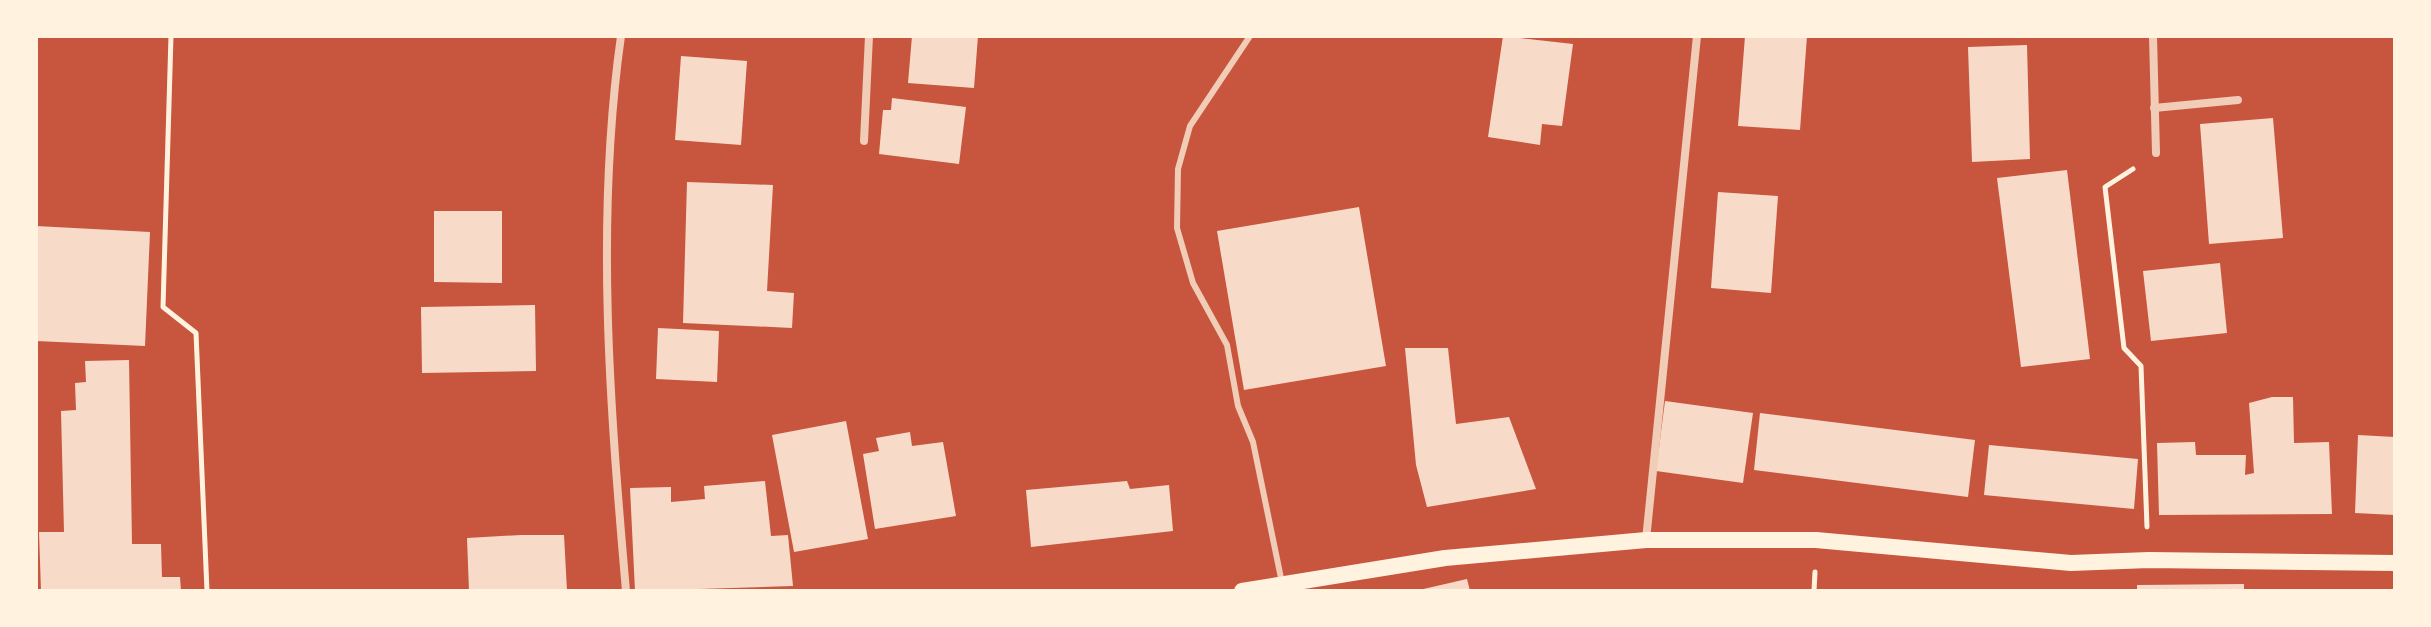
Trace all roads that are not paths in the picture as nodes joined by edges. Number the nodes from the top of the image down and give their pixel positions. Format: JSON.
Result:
{"nodes":[{"id":1,"x":621,"y":36,"type":"edge"},
{"id":2,"x":869,"y":36,"type":"edge"},
{"id":3,"x":1250,"y":36,"type":"edge"},
{"id":4,"x":1697,"y":36,"type":"edge"},
{"id":5,"x":2153,"y":36,"type":"edge"},
{"id":6,"x":2238,"y":100,"type":"dead end"},
{"id":7,"x":2154,"y":108,"type":"junction"},
{"id":8,"x":864,"y":141,"type":"dead end"},
{"id":9,"x":2156,"y":153,"type":"road end"},
{"id":10,"x":1646,"y":540,"type":"junction"},
{"id":11,"x":2395,"y":563,"type":"edge"},
{"id":12,"x":1283,"y":586,"type":"junction"},
{"id":13,"x":626,"y":591,"type":"edge"},
{"id":14,"x":1242,"y":591,"type":"edge"}],
"edges":[{"from":1,"to":13,"type":"street"},
{"from":2,"to":8,"type":"street"},
{"from":3,"to":12,"type":"lane"},
{"from":4,"to":10,"type":"street"},
{"from":5,"to":7,"type":"street"},
{"from":6,"to":7,"type":"street"},
{"from":7,"to":9,"type":"street"},
{"from":10,"to":11,"type":"main road"},
{"from":10,"to":12,"type":"main road"},
{"from":12,"to":14,"type":"main road"}]}
